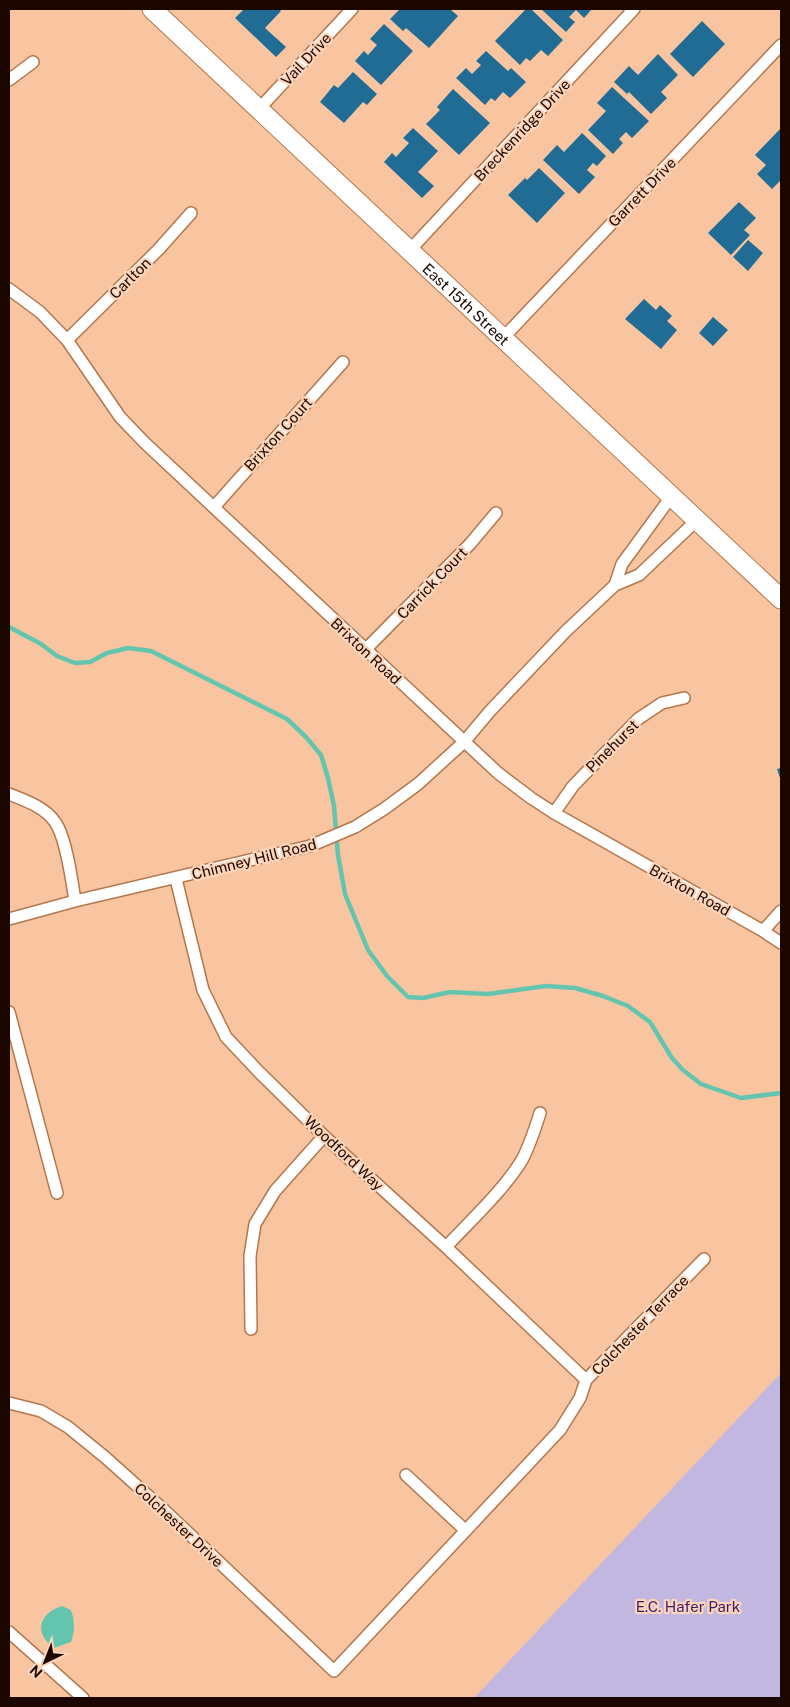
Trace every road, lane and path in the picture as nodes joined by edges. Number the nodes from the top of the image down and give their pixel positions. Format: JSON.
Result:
{"nodes":[{"id":1,"x":152,"y":9,"type":"edge"},
{"id":2,"x":352,"y":9,"type":"edge"},
{"id":3,"x":634,"y":9,"type":"edge"},
{"id":4,"x":781,"y":45,"type":"edge"},
{"id":5,"x":32,"y":62,"type":"dead end"},
{"id":6,"x":9,"y":80,"type":"edge"},
{"id":7,"x":260,"y":109,"type":"junction"},
{"id":8,"x":191,"y":213,"type":"dead end"},
{"id":9,"x":410,"y":251,"type":"junction"},
{"id":10,"x":9,"y":289,"type":"edge"},
{"id":11,"x":502,"y":338,"type":"junction"},
{"id":12,"x":68,"y":340,"type":"junction"},
{"id":13,"x":343,"y":362,"type":"dead end"},
{"id":14,"x":672,"y":497,"type":"junction"},
{"id":15,"x":214,"y":507,"type":"junction"},
{"id":16,"x":496,"y":513,"type":"dead end"},
{"id":17,"x":696,"y":520,"type":"junction"},
{"id":18,"x":615,"y":585,"type":"junction"},
{"id":19,"x":781,"y":599,"type":"edge"},
{"id":20,"x":365,"y":650,"type":"junction"},
{"id":21,"x":684,"y":698,"type":"dead end"},
{"id":22,"x":464,"y":742,"type":"junction"},
{"id":23,"x":9,"y":794,"type":"edge"},
{"id":24,"x":554,"y":813,"type":"junction"},
{"id":25,"x":176,"y":879,"type":"junction"},
{"id":26,"x":76,"y":901,"type":"junction"},
{"id":27,"x":781,"y":911,"type":"edge"},
{"id":28,"x":9,"y":919,"type":"edge"},
{"id":29,"x":763,"y":931,"type":"junction"},
{"id":30,"x":781,"y":943,"type":"edge"},
{"id":31,"x":9,"y":1012,"type":"edge"},
{"id":32,"x":540,"y":1113,"type":"dead end"},
{"id":33,"x":324,"y":1136,"type":"junction"},
{"id":34,"x":57,"y":1193,"type":"dead end"},
{"id":35,"x":446,"y":1247,"type":"junction"},
{"id":36,"x":704,"y":1259,"type":"dead end"},
{"id":37,"x":251,"y":1329,"type":"dead end"},
{"id":38,"x":586,"y":1380,"type":"junction"},
{"id":39,"x":9,"y":1403,"type":"edge"},
{"id":40,"x":406,"y":1475,"type":"dead end"},
{"id":41,"x":465,"y":1530,"type":"junction"},
{"id":42,"x":9,"y":1632,"type":"edge"},
{"id":43,"x":334,"y":1671,"type":"joint"},
{"id":44,"x":83,"y":1698,"type":"edge"}],
"edges":[{"from":1,"to":7,"type":"main road","name":"East 15th Street"},
{"from":2,"to":7,"type":"street","name":"Vail Drive"},
{"from":3,"to":9,"type":"street","name":"Breckenridge Drive"},
{"from":4,"to":11,"type":"street","name":"Garrett Drive"},
{"from":5,"to":6,"type":"street"},
{"from":7,"to":9,"type":"main road","name":"East 15th Street"},
{"from":8,"to":12,"type":"street","name":"Carlton"},
{"from":9,"to":11,"type":"main road","name":"East 15th Street"},
{"from":10,"to":12,"type":"street","name":"Brixton Road"},
{"from":11,"to":14,"type":"main road","name":"East 15th Street"},
{"from":12,"to":15,"type":"street","name":"Brixton Road"},
{"from":13,"to":15,"type":"street","name":"Brixton Court"},
{"from":14,"to":17,"type":"main road","name":"East 15th Street"},
{"from":14,"to":18,"type":"street"},
{"from":15,"to":20,"type":"street","name":"Brixton Road"},
{"from":16,"to":20,"type":"street","name":"Carrick Court"},
{"from":17,"to":18,"type":"street"},
{"from":17,"to":19,"type":"main road","name":"East 15th Street"},
{"from":18,"to":22,"type":"street","name":"Chimney Hill Road"},
{"from":20,"to":22,"type":"street","name":"Brixton Road"},
{"from":21,"to":24,"type":"street","name":"Pinehurst"},
{"from":22,"to":24,"type":"street","name":"Brixton Road"},
{"from":22,"to":25,"type":"street","name":"Chimney Hill Road"},
{"from":23,"to":26,"type":"street"},
{"from":24,"to":29,"type":"street","name":"Brixton Road"},
{"from":25,"to":26,"type":"street","name":"Chimney Hill Road"},
{"from":25,"to":33,"type":"street","name":"Woodford Way"},
{"from":26,"to":28,"type":"street","name":"Chimney Hill Road"},
{"from":27,"to":29,"type":"street"},
{"from":29,"to":30,"type":"street","name":"Brixton Road"},
{"from":31,"to":34,"type":"street"},
{"from":32,"to":35,"type":"street"},
{"from":33,"to":35,"type":"street","name":"Woodford Way"},
{"from":33,"to":37,"type":"street"},
{"from":35,"to":38,"type":"street","name":"Woodford Way"},
{"from":36,"to":38,"type":"street","name":"Colchester Terrace"},
{"from":38,"to":41,"type":"street","name":"Colchester Terrace"},
{"from":39,"to":43,"type":"street","name":"Colchester Drive"},
{"from":40,"to":41,"type":"street"},
{"from":41,"to":43,"type":"street","name":"Colchester Terrace"},
{"from":42,"to":44,"type":"street"}]}
